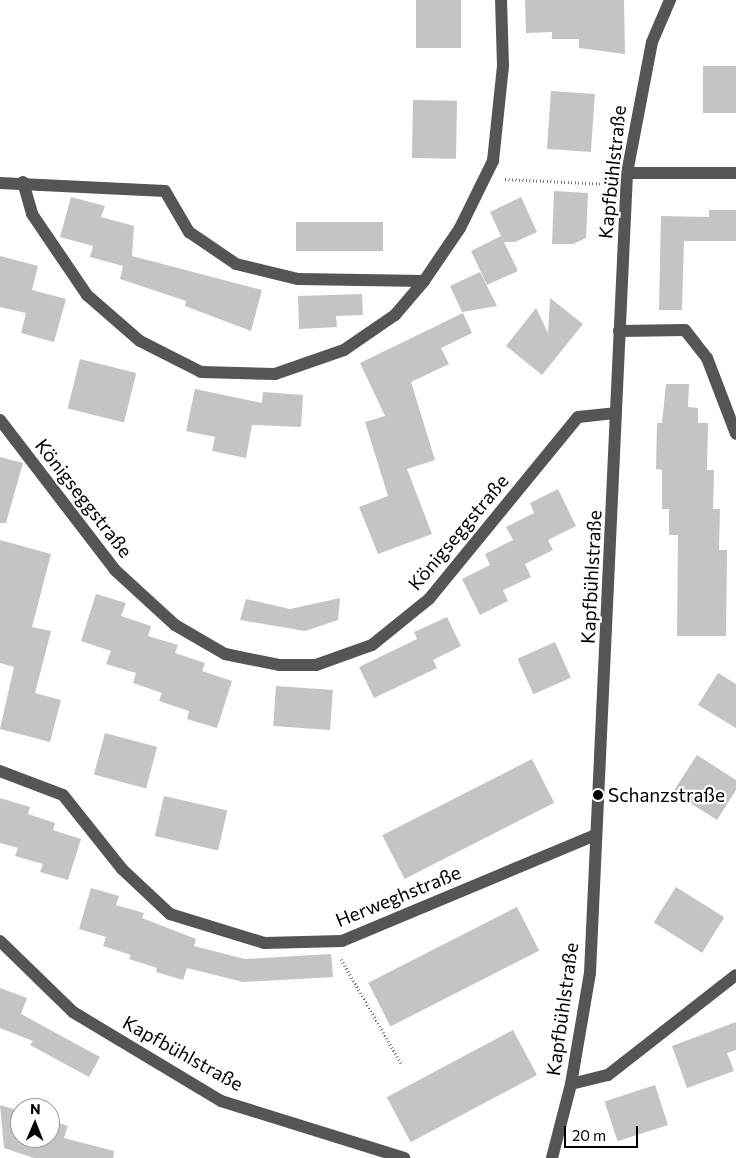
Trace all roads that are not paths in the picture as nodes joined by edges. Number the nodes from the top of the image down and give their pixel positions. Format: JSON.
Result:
{"nodes":[{"id":1,"x":501,"y":0,"type":"edge"},
{"id":2,"x":670,"y":0,"type":"edge"},
{"id":3,"x":736,"y":173,"type":"edge"},
{"id":4,"x":627,"y":179,"type":"junction"},
{"id":5,"x":23,"y":182,"type":"junction"},
{"id":6,"x":0,"y":183,"type":"edge"},
{"id":7,"x":424,"y":281,"type":"junction"},
{"id":8,"x":619,"y":331,"type":"junction"},
{"id":9,"x":615,"y":413,"type":"junction"},
{"id":10,"x":0,"y":420,"type":"edge"},
{"id":11,"x":736,"y":434,"type":"edge"},
{"id":12,"x":0,"y":771,"type":"edge"},
{"id":13,"x":593,"y":836,"type":"junction"},
{"id":14,"x":0,"y":941,"type":"edge"},
{"id":15,"x":736,"y":975,"type":"edge"},
{"id":16,"x":572,"y":1084,"type":"junction"},
{"id":17,"x":404,"y":1158,"type":"edge"},
{"id":18,"x":552,"y":1158,"type":"edge"}],
"edges":[{"from":1,"to":7,"type":"street"},
{"from":2,"to":4,"type":"street","name":"Kapfbühlstraße"},
{"from":3,"to":4,"type":"street"},
{"from":4,"to":8,"type":"street","name":"Kapfbühlstraße"},
{"from":5,"to":6,"type":"street"},
{"from":5,"to":7,"type":"street"},
{"from":5,"to":7,"type":"street"},
{"from":8,"to":9,"type":"street","name":"Kapfbühlstraße"},
{"from":8,"to":11,"type":"street"},
{"from":9,"to":10,"type":"street","name":"Königseggstraße"},
{"from":9,"to":13,"type":"street","name":"Kapfbühlstraße"},
{"from":12,"to":13,"type":"street","name":"Herweghstraße"},
{"from":13,"to":16,"type":"street","name":"Kapfbühlstraße"},
{"from":14,"to":17,"type":"street","name":"Kapfbühlstraße"},
{"from":15,"to":16,"type":"street"},
{"from":16,"to":18,"type":"street","name":"Kapfbühlstraße"}]}
